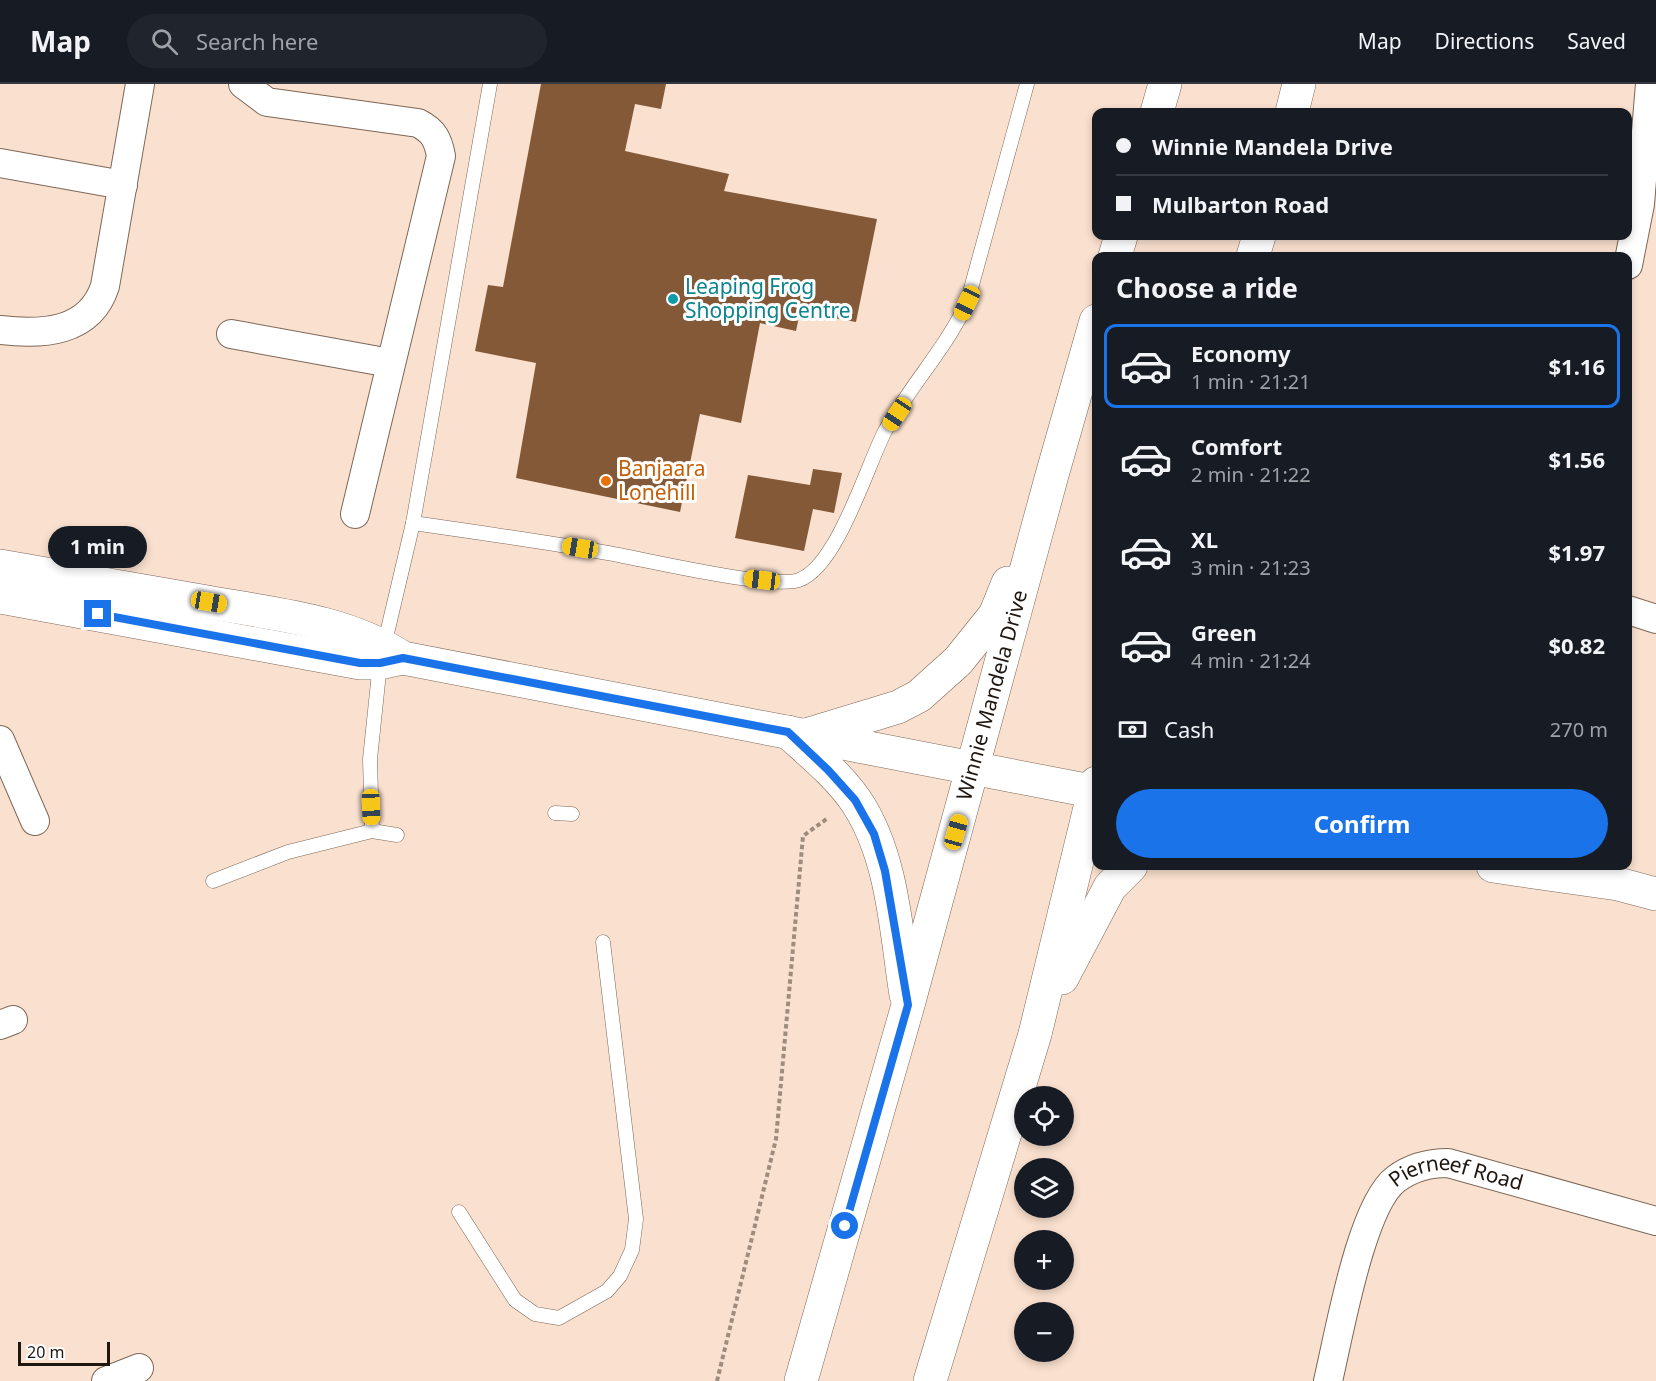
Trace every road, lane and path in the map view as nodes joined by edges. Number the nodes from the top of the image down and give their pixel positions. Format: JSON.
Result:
{"nodes":[{"id":1,"x":141,"y":84,"type":"edge"},
{"id":2,"x":243,"y":84,"type":"edge"},
{"id":3,"x":490,"y":84,"type":"edge"},
{"id":4,"x":1027,"y":84,"type":"edge"},
{"id":5,"x":1165,"y":84,"type":"edge"},
{"id":6,"x":1299,"y":84,"type":"edge"},
{"id":7,"x":1650,"y":84,"type":"edge"},
{"id":8,"x":1158,"y":108,"type":"edge"},
{"id":9,"x":1293,"y":108,"type":"edge"},
{"id":10,"x":0,"y":163,"type":"edge"},
{"id":11,"x":123,"y":185,"type":"junction"},
{"id":12,"x":1648,"y":206,"type":"edge"},
{"id":13,"x":1632,"y":253,"type":"edge"},
{"id":14,"x":0,"y":330,"type":"edge"},
{"id":15,"x":231,"y":334,"type":"dead end"},
{"id":16,"x":1092,"y":335,"type":"edge"},
{"id":17,"x":390,"y":363,"type":"junction"},
{"id":18,"x":1052,"y":475,"type":"junction"},
{"id":19,"x":355,"y":514,"type":"dead end"},
{"id":20,"x":413,"y":523,"type":"junction"},
{"id":21,"x":0,"y":566,"type":"edge"},
{"id":22,"x":0,"y":597,"type":"edge"},
{"id":23,"x":1632,"y":611,"type":"edge"},
{"id":24,"x":1656,"y":619,"type":"edge"},
{"id":25,"x":389,"y":656,"type":"junction"},
{"id":26,"x":797,"y":734,"type":"junction"},
{"id":27,"x":0,"y":740,"type":"edge"},
{"id":28,"x":974,"y":768,"type":"junction"},
{"id":29,"x":1092,"y":788,"type":"edge"},
{"id":30,"x":855,"y":800,"type":"junction"},
{"id":31,"x":1092,"y":805,"type":"edge"},
{"id":32,"x":555,"y":813,"type":"dead end"},
{"id":33,"x":572,"y":814,"type":"dead end"},
{"id":34,"x":35,"y":820,"type":"dead end"},
{"id":35,"x":372,"y":831,"type":"junction"},
{"id":36,"x":397,"y":835,"type":"dead end"},
{"id":37,"x":1127,"y":870,"type":"edge"},
{"id":38,"x":1521,"y":870,"type":"edge"},
{"id":39,"x":213,"y":881,"type":"dead end"},
{"id":40,"x":1656,"y":894,"type":"edge"},
{"id":41,"x":603,"y":942,"type":"dead end"},
{"id":42,"x":908,"y":1005,"type":"junction"},
{"id":43,"x":1035,"y":1034,"type":"junction"},
{"id":44,"x":459,"y":1212,"type":"dead end"},
{"id":45,"x":1656,"y":1221,"type":"edge"},
{"id":46,"x":139,"y":1368,"type":"dead end"},
{"id":47,"x":106,"y":1381,"type":"edge"},
{"id":48,"x":717,"y":1381,"type":"edge"},
{"id":49,"x":801,"y":1381,"type":"edge"},
{"id":50,"x":930,"y":1381,"type":"edge"},
{"id":51,"x":1328,"y":1381,"type":"edge"}],
"edges":[{"from":1,"to":11,"type":"street"},
{"from":2,"to":17,"type":"street"},
{"from":3,"to":20,"type":"lane"},
{"from":4,"to":20,"type":"lane"},
{"from":5,"to":8,"type":"main road"},
{"from":6,"to":9,"type":"main road"},
{"from":7,"to":12,"type":"street"},
{"from":10,"to":11,"type":"street"},
{"from":11,"to":14,"type":"street"},
{"from":12,"to":13,"type":"street"},
{"from":15,"to":17,"type":"street"},
{"from":16,"to":18,"type":"main road","name":"Winnie Mandela Drive"},
{"from":17,"to":19,"type":"street"},
{"from":18,"to":26,"type":"main road"},
{"from":18,"to":28,"type":"main road","name":"Winnie Mandela Drive"},
{"from":20,"to":25,"type":"lane"},
{"from":21,"to":25,"type":"main road"},
{"from":22,"to":25,"type":"main road"},
{"from":23,"to":24,"type":"street"},
{"from":25,"to":26,"type":"main road"},
{"from":25,"to":35,"type":"lane"},
{"from":26,"to":28,"type":"main road"},
{"from":26,"to":30,"type":"main road"},
{"from":27,"to":34,"type":"street"},
{"from":28,"to":29,"type":"main road"},
{"from":28,"to":42,"type":"main road","name":"Winnie Mandela Drive"},
{"from":30,"to":42,"type":"main road"},
{"from":30,"to":48,"type":"path"},
{"from":31,"to":43,"type":"main road"},
{"from":32,"to":33,"type":"lane"},
{"from":35,"to":36,"type":"lane"},
{"from":35,"to":39,"type":"lane"},
{"from":37,"to":43,"type":"main road"},
{"from":38,"to":40,"type":"main road"},
{"from":41,"to":44,"type":"lane"},
{"from":42,"to":49,"type":"main road","name":"Winnie Mandela Drive"},
{"from":43,"to":50,"type":"main road"},
{"from":45,"to":51,"type":"street","name":"Pierneef Road"},
{"from":46,"to":47,"type":"street"}]}
